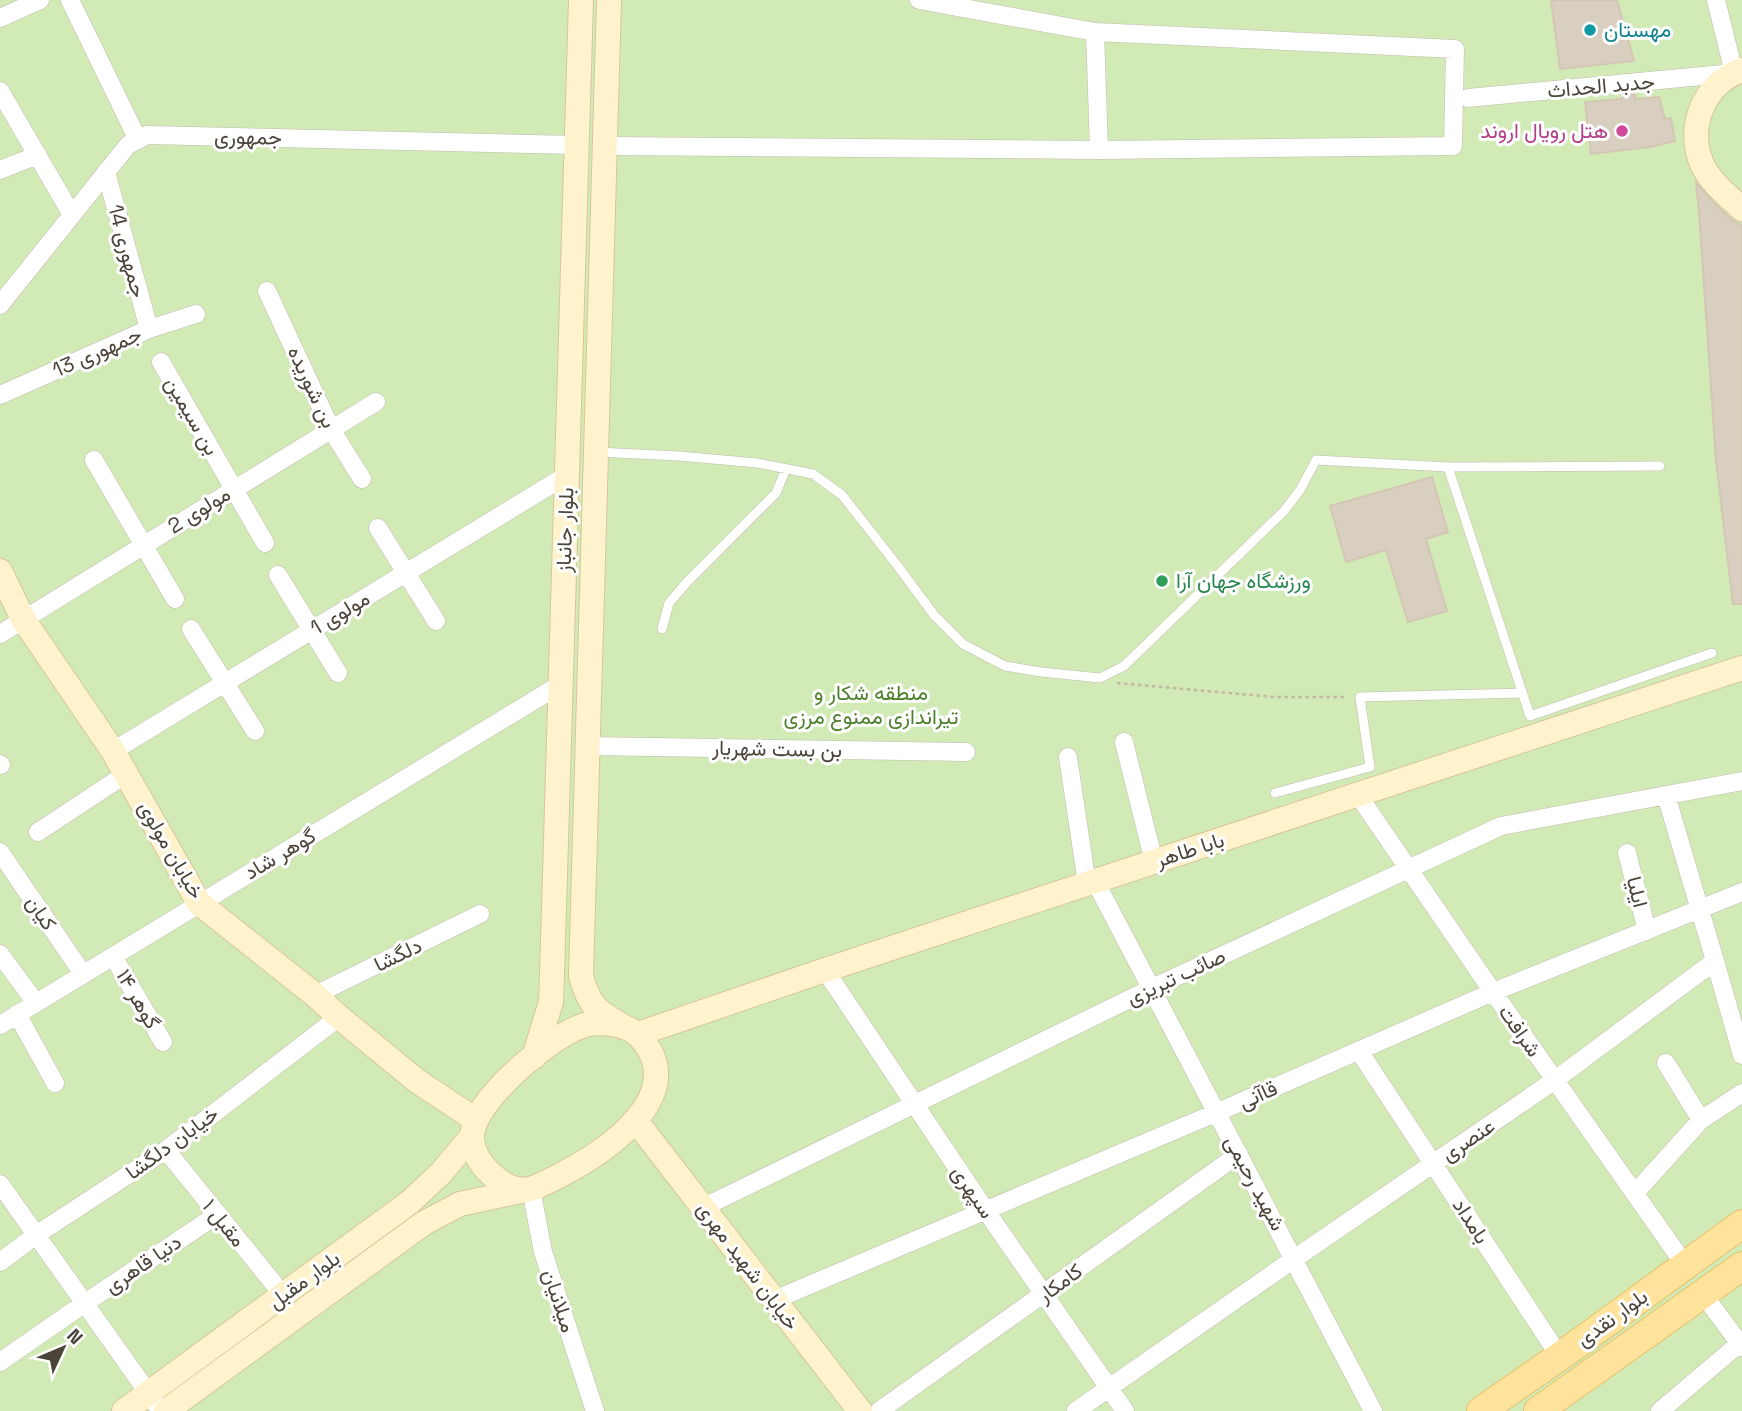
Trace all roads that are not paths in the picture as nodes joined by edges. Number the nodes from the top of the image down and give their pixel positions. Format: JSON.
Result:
{"nodes":[{"id":1,"x":40,"y":0,"type":"edge"},
{"id":2,"x":70,"y":0,"type":"edge"},
{"id":3,"x":581,"y":0,"type":"edge"},
{"id":4,"x":609,"y":0,"type":"edge"},
{"id":5,"x":919,"y":0,"type":"edge"},
{"id":6,"x":1716,"y":0,"type":"edge"},
{"id":7,"x":0,"y":18,"type":"edge"},
{"id":8,"x":1095,"y":32,"type":"junction"},
{"id":9,"x":1738,"y":72,"type":"edge"},
{"id":10,"x":0,"y":90,"type":"edge"},
{"id":11,"x":1468,"y":98,"type":"dead end"},
{"id":12,"x":138,"y":139,"type":"junction"},
{"id":13,"x":576,"y":145,"type":"junction"},
{"id":14,"x":604,"y":146,"type":"junction"},
{"id":15,"x":1099,"y":150,"type":"junction"},
{"id":16,"x":38,"y":155,"type":"junction"},
{"id":17,"x":0,"y":170,"type":"edge"},
{"id":18,"x":106,"y":172,"type":"junction"},
{"id":19,"x":1742,"y":209,"type":"edge"},
{"id":20,"x":72,"y":215,"type":"junction"},
{"id":21,"x":267,"y":291,"type":"dead end"},
{"id":22,"x":0,"y":305,"type":"edge"},
{"id":23,"x":196,"y":314,"type":"dead end"},
{"id":24,"x":149,"y":329,"type":"junction"},
{"id":25,"x":161,"y":362,"type":"dead end"},
{"id":26,"x":0,"y":395,"type":"edge"},
{"id":27,"x":376,"y":401,"type":"dead end"},
{"id":28,"x":331,"y":429,"type":"junction"},
{"id":29,"x":596,"y":452,"type":"junction"},
{"id":30,"x":94,"y":460,"type":"dead end"},
{"id":31,"x":1660,"y":466,"type":"dead end"},
{"id":32,"x":1448,"y":467,"type":"junction"},
{"id":33,"x":786,"y":469,"type":"junction"},
{"id":34,"x":567,"y":475,"type":"junction"},
{"id":35,"x":362,"y":479,"type":"dead end"},
{"id":36,"x":234,"y":489,"type":"junction"},
{"id":37,"x":378,"y":528,"type":"dead end"},
{"id":38,"x":265,"y":542,"type":"dead end"},
{"id":39,"x":144,"y":545,"type":"junction"},
{"id":40,"x":0,"y":571,"type":"edge"},
{"id":41,"x":406,"y":573,"type":"junction"},
{"id":42,"x":278,"y":575,"type":"dead end"},
{"id":43,"x":175,"y":599,"type":"dead end"},
{"id":44,"x":23,"y":619,"type":"junction"},
{"id":45,"x":436,"y":621,"type":"dead end"},
{"id":46,"x":191,"y":629,"type":"dead end"},
{"id":47,"x":662,"y":629,"type":"dead end"},
{"id":48,"x":311,"y":631,"type":"junction"},
{"id":49,"x":0,"y":634,"type":"edge"},
{"id":50,"x":1712,"y":653,"type":"dead end"},
{"id":51,"x":1742,"y":668,"type":"edge"},
{"id":52,"x":338,"y":673,"type":"dead end"},
{"id":53,"x":225,"y":683,"type":"junction"},
{"id":54,"x":561,"y":684,"type":"junction"},
{"id":55,"x":1523,"y":693,"type":"junction"},
{"id":56,"x":256,"y":730,"type":"dead end"},
{"id":57,"x":1124,"y":742,"type":"dead end"},
{"id":58,"x":587,"y":746,"type":"junction"},
{"id":59,"x":113,"y":751,"type":"junction"},
{"id":60,"x":966,"y":752,"type":"dead end"},
{"id":61,"x":1068,"y":757,"type":"dead end"},
{"id":62,"x":126,"y":774,"type":"junction"},
{"id":63,"x":1742,"y":781,"type":"edge"},
{"id":64,"x":1275,"y":793,"type":"dead end"},
{"id":65,"x":1358,"y":794,"type":"junction"},
{"id":66,"x":1666,"y":796,"type":"junction"},
{"id":67,"x":38,"y":832,"type":"dead end"},
{"id":68,"x":0,"y":852,"type":"edge"},
{"id":69,"x":1627,"y":853,"type":"dead end"},
{"id":70,"x":1154,"y":862,"type":"junction"},
{"id":71,"x":1408,"y":868,"type":"junction"},
{"id":72,"x":16,"y":877,"type":"junction"},
{"id":73,"x":1091,"y":882,"type":"junction"},
{"id":74,"x":0,"y":886,"type":"edge"},
{"id":75,"x":1742,"y":892,"type":"edge"},
{"id":76,"x":199,"y":903,"type":"junction"},
{"id":77,"x":1699,"y":909,"type":"junction"},
{"id":78,"x":480,"y":914,"type":"dead end"},
{"id":79,"x":1647,"y":931,"type":"junction"},
{"id":80,"x":0,"y":954,"type":"edge"},
{"id":81,"x":113,"y":956,"type":"junction"},
{"id":82,"x":1715,"y":961,"type":"junction"},
{"id":83,"x":825,"y":970,"type":"junction"},
{"id":84,"x":83,"y":974,"type":"junction"},
{"id":85,"x":1152,"y":988,"type":"junction"},
{"id":86,"x":1493,"y":992,"type":"junction"},
{"id":87,"x":315,"y":995,"type":"junction"},
{"id":88,"x":36,"y":1003,"type":"junction"},
{"id":89,"x":17,"y":1014,"type":"junction"},
{"id":90,"x":339,"y":1017,"type":"junction"},
{"id":91,"x":0,"y":1025,"type":"edge"},
{"id":92,"x":630,"y":1029,"type":"junction"},
{"id":93,"x":163,"y":1042,"type":"dead end"},
{"id":94,"x":1359,"y":1051,"type":"junction"},
{"id":95,"x":1742,"y":1055,"type":"edge"},
{"id":96,"x":534,"y":1057,"type":"junction"},
{"id":97,"x":1666,"y":1063,"type":"dead end"},
{"id":98,"x":1555,"y":1080,"type":"junction"},
{"id":99,"x":55,"y":1083,"type":"dead end"},
{"id":100,"x":1742,"y":1093,"type":"edge"},
{"id":101,"x":915,"y":1104,"type":"junction"},
{"id":102,"x":1218,"y":1112,"type":"junction"},
{"id":103,"x":1701,"y":1120,"type":"junction"},
{"id":104,"x":636,"y":1121,"type":"junction"},
{"id":105,"x":474,"y":1128,"type":"junction"},
{"id":106,"x":166,"y":1150,"type":"junction"},
{"id":107,"x":1240,"y":1154,"type":"junction"},
{"id":108,"x":1434,"y":1164,"type":"junction"},
{"id":109,"x":0,"y":1184,"type":"edge"},
{"id":110,"x":525,"y":1190,"type":"junction"},
{"id":111,"x":1635,"y":1193,"type":"junction"},
{"id":112,"x":704,"y":1207,"type":"junction"},
{"id":113,"x":986,"y":1211,"type":"junction"},
{"id":114,"x":218,"y":1214,"type":"junction"},
{"id":115,"x":1742,"y":1224,"type":"edge"},
{"id":116,"x":36,"y":1235,"type":"junction"},
{"id":117,"x":1294,"y":1259,"type":"junction"},
{"id":118,"x":0,"y":1262,"type":"edge"},
{"id":119,"x":1685,"y":1265,"type":"junction"},
{"id":120,"x":1742,"y":1266,"type":"edge"},
{"id":121,"x":1044,"y":1294,"type":"junction"},
{"id":122,"x":1703,"y":1294,"type":"junction"},
{"id":123,"x":283,"y":1295,"type":"junction"},
{"id":124,"x":775,"y":1300,"type":"junction"},
{"id":125,"x":85,"y":1303,"type":"junction"},
{"id":126,"x":1616,"y":1316,"type":"junction"},
{"id":127,"x":1633,"y":1343,"type":"junction"},
{"id":128,"x":1741,"y":1345,"type":"edge"},
{"id":129,"x":1560,"y":1357,"type":"junction"},
{"id":130,"x":0,"y":1362,"type":"edge"},
{"id":131,"x":1108,"y":1387,"type":"junction"},
{"id":132,"x":155,"y":1402,"type":"edge"},
{"id":133,"x":124,"y":1411,"type":"edge"},
{"id":134,"x":166,"y":1411,"type":"edge"},
{"id":135,"x":595,"y":1411,"type":"edge"},
{"id":136,"x":860,"y":1411,"type":"edge"},
{"id":137,"x":878,"y":1411,"type":"edge"},
{"id":138,"x":1076,"y":1411,"type":"edge"},
{"id":139,"x":1125,"y":1411,"type":"edge"},
{"id":140,"x":1373,"y":1411,"type":"edge"},
{"id":141,"x":1481,"y":1411,"type":"edge"},
{"id":142,"x":1538,"y":1411,"type":"edge"},
{"id":143,"x":1660,"y":1411,"type":"edge"}],
"edges":[{"from":1,"to":7,"type":"street"},
{"from":2,"to":12,"type":"street"},
{"from":3,"to":13,"type":"main road","name":"بلوار جانباز"},
{"from":4,"to":14,"type":"main road","name":"بلوار جانباز"},
{"from":5,"to":8,"type":"street"},
{"from":6,"to":9,"type":"street"},
{"from":8,"to":15,"type":"street"},
{"from":8,"to":15,"type":"street"},
{"from":9,"to":11,"type":"street","name":"جدبد الحداث"},
{"from":9,"to":19,"type":"main road"},
{"from":10,"to":16,"type":"street"},
{"from":12,"to":13,"type":"street","name":"جمهوری"},
{"from":12,"to":18,"type":"street"},
{"from":13,"to":14,"type":"main road"},
{"from":13,"to":34,"type":"main road","name":"بلوار جانباز"},
{"from":14,"to":15,"type":"street"},
{"from":14,"to":29,"type":"main road","name":"بلوار جانباز"},
{"from":16,"to":17,"type":"street"},
{"from":16,"to":20,"type":"street"},
{"from":18,"to":20,"type":"street"},
{"from":18,"to":24,"type":"street","name":"جمهوری 14"},
{"from":20,"to":22,"type":"street"},
{"from":21,"to":28,"type":"street","name":"بن شوریده"},
{"from":23,"to":24,"type":"street","name":"جمهوری 13"},
{"from":24,"to":26,"type":"street","name":"جمهوری 13"},
{"from":25,"to":36,"type":"street","name":"بن سیمین"},
{"from":27,"to":28,"type":"street","name":"مولوی 2"},
{"from":28,"to":35,"type":"street","name":"بن شوریده"},
{"from":28,"to":36,"type":"street","name":"مولوی 2"},
{"from":29,"to":33,"type":"lane"},
{"from":29,"to":58,"type":"main road","name":"بلوار جانباز"},
{"from":30,"to":39,"type":"street"},
{"from":31,"to":32,"type":"lane"},
{"from":32,"to":33,"type":"lane"},
{"from":32,"to":55,"type":"lane"},
{"from":33,"to":47,"type":"lane"},
{"from":34,"to":41,"type":"street","name":"مولوی 1"},
{"from":34,"to":54,"type":"main road","name":"بلوار جانباز"},
{"from":36,"to":38,"type":"street","name":"بن سیمین"},
{"from":36,"to":39,"type":"street","name":"مولوی 2"},
{"from":37,"to":41,"type":"street"},
{"from":39,"to":43,"type":"street"},
{"from":39,"to":44,"type":"street","name":"مولوی 2"},
{"from":40,"to":44,"type":"main road","name":"خیابان مولوی"},
{"from":41,"to":45,"type":"street"},
{"from":41,"to":48,"type":"street","name":"مولوی 1"},
{"from":42,"to":48,"type":"street"},
{"from":44,"to":49,"type":"street","name":"مولوی 2"},
{"from":44,"to":59,"type":"main road","name":"خیابان مولوی"},
{"from":46,"to":53,"type":"street"},
{"from":48,"to":52,"type":"street"},
{"from":48,"to":53,"type":"street","name":"مولوی 1"},
{"from":50,"to":55,"type":"lane"},
{"from":51,"to":65,"type":"main road","name":"بابا طاهر"},
{"from":53,"to":56,"type":"street"},
{"from":53,"to":59,"type":"street","name":"مولوی 1"},
{"from":54,"to":76,"type":"street","name":"گوهر شاد"},
{"from":54,"to":96,"type":"main road","name":"بلوار جانباز"},
{"from":55,"to":64,"type":"lane"},
{"from":57,"to":70,"type":"street"},
{"from":58,"to":60,"type":"street","name":"بن بست شهریار"},
{"from":58,"to":92,"type":"main road","name":"بلوار جانباز"},
{"from":59,"to":62,"type":"main road","name":"خیابان مولوی"},
{"from":61,"to":73,"type":"street","name":"شهید رحیمی"},
{"from":62,"to":67,"type":"street"},
{"from":62,"to":76,"type":"main road","name":"خیابان مولوی"},
{"from":63,"to":66,"type":"street","name":"صائب تبریزی"},
{"from":65,"to":70,"type":"main road","name":"بابا طاهر"},
{"from":65,"to":71,"type":"street","name":"شرافت"},
{"from":66,"to":71,"type":"street","name":"صائب تبریزی"},
{"from":66,"to":77,"type":"street"},
{"from":68,"to":72,"type":"street","name":"کیان"},
{"from":69,"to":79,"type":"street","name":"ایلیا"},
{"from":70,"to":73,"type":"main road","name":"بابا طاهر"},
{"from":71,"to":85,"type":"street","name":"صائب تبریزی"},
{"from":71,"to":86,"type":"street","name":"شرافت"},
{"from":72,"to":74,"type":"street"},
{"from":72,"to":84,"type":"street","name":"کیان"},
{"from":73,"to":83,"type":"main road","name":"بابا طاهر"},
{"from":73,"to":85,"type":"street","name":"شهید رحیمی"},
{"from":75,"to":77,"type":"street","name":"قاآنی"},
{"from":76,"to":81,"type":"street","name":"گوهر شاد"},
{"from":76,"to":87,"type":"main road","name":"خیابان مولوی"},
{"from":77,"to":79,"type":"street","name":"قاآنی"},
{"from":77,"to":82,"type":"street"},
{"from":78,"to":87,"type":"street","name":"دلگشا"},
{"from":79,"to":86,"type":"street","name":"قاآنی"},
{"from":80,"to":88,"type":"street"},
{"from":81,"to":84,"type":"street","name":"گوهر شاد"},
{"from":81,"to":93,"type":"street","name":"گوهر ۱۴"},
{"from":82,"to":95,"type":"street"},
{"from":82,"to":98,"type":"street","name":"عنصری"},
{"from":83,"to":92,"type":"main road","name":"بابا طاهر"},
{"from":83,"to":101,"type":"street","name":"سپهری"},
{"from":84,"to":88,"type":"street","name":"گوهر شاد"},
{"from":85,"to":101,"type":"street","name":"صائب تبریزی"},
{"from":85,"to":102,"type":"street","name":"شهید رحیمی"},
{"from":86,"to":94,"type":"street","name":"قاآنی"},
{"from":86,"to":98,"type":"street","name":"شرافت"},
{"from":87,"to":90,"type":"main road","name":"خیابان مولوی"},
{"from":88,"to":89,"type":"street","name":"گوهر شاد"},
{"from":89,"to":91,"type":"street","name":"گوهر شاد"},
{"from":89,"to":99,"type":"street"},
{"from":90,"to":105,"type":"main road","name":"خیابان مولوی"},
{"from":90,"to":106,"type":"street","name":"خیابان دلگشا"},
{"from":92,"to":96,"type":"main road"},
{"from":92,"to":104,"type":"main road"},
{"from":94,"to":102,"type":"street","name":"قاآنی"},
{"from":94,"to":108,"type":"street","name":"بامداد"},
{"from":96,"to":105,"type":"main road"},
{"from":97,"to":103,"type":"street"},
{"from":98,"to":108,"type":"street","name":"عنصری"},
{"from":98,"to":111,"type":"street","name":"شرافت"},
{"from":100,"to":103,"type":"street"},
{"from":101,"to":112,"type":"street","name":"صائب تبریزی"},
{"from":101,"to":113,"type":"street","name":"سپهری"},
{"from":102,"to":107,"type":"street","name":"شهید رحیمی"},
{"from":102,"to":113,"type":"street","name":"قاآنی"},
{"from":103,"to":111,"type":"street"},
{"from":104,"to":110,"type":"main road"},
{"from":104,"to":112,"type":"main road","name":"خیابان شهید مهری"},
{"from":105,"to":110,"type":"main road"},
{"from":105,"to":123,"type":"main road","name":"بلوار مقبل"},
{"from":106,"to":114,"type":"street","name":"مقبل ۱"},
{"from":106,"to":116,"type":"street","name":"خیابان دلگشا"},
{"from":107,"to":117,"type":"street","name":"شهید رحیمی"},
{"from":107,"to":121,"type":"street","name":"کامکار"},
{"from":108,"to":117,"type":"street","name":"عنصری"},
{"from":108,"to":129,"type":"street","name":"بامداد"},
{"from":109,"to":116,"type":"street"},
{"from":110,"to":134,"type":"main road","name":"بلوار مقبل"},
{"from":110,"to":135,"type":"street","name":"میلانیان"},
{"from":111,"to":119,"type":"street","name":"شرافت"},
{"from":112,"to":124,"type":"main road","name":"خیابان شهید مهری"},
{"from":113,"to":121,"type":"street","name":"سپهری"},
{"from":113,"to":124,"type":"street","name":"قاآنی"},
{"from":114,"to":123,"type":"street","name":"مقبل ۱"},
{"from":114,"to":125,"type":"street","name":"دنیا قاهری"},
{"from":115,"to":119,"type":"main road","name":"بلوار نقدی"},
{"from":116,"to":118,"type":"street","name":"خیابان دلگشا"},
{"from":116,"to":125,"type":"street"},
{"from":117,"to":131,"type":"street","name":"عنصری"},
{"from":117,"to":140,"type":"street","name":"شهید رحیمی"},
{"from":119,"to":126,"type":"main road","name":"بلوار نقدی"},
{"from":120,"to":122,"type":"main road","name":"بلوار نقدی"},
{"from":121,"to":131,"type":"street","name":"سپهری"},
{"from":121,"to":137,"type":"street","name":"کامکار"},
{"from":122,"to":127,"type":"main road","name":"بلوار نقدی"},
{"from":122,"to":128,"type":"street"},
{"from":123,"to":132,"type":"main road","name":"بلوار مقبل"},
{"from":124,"to":136,"type":"main road","name":"خیابان شهید مهری"},
{"from":125,"to":130,"type":"street","name":"دنیا قاهری"},
{"from":125,"to":132,"type":"street"},
{"from":126,"to":127,"type":"main road"},
{"from":126,"to":129,"type":"main road","name":"بلوار نقدی"},
{"from":127,"to":142,"type":"main road","name":"بلوار نقدی"},
{"from":128,"to":143,"type":"street"},
{"from":129,"to":141,"type":"main road","name":"بلوار نقدی"},
{"from":131,"to":138,"type":"street","name":"عنصری"},
{"from":131,"to":139,"type":"street","name":"سپهری"},
{"from":132,"to":133,"type":"main road","name":"بلوار مقبل"}]}
